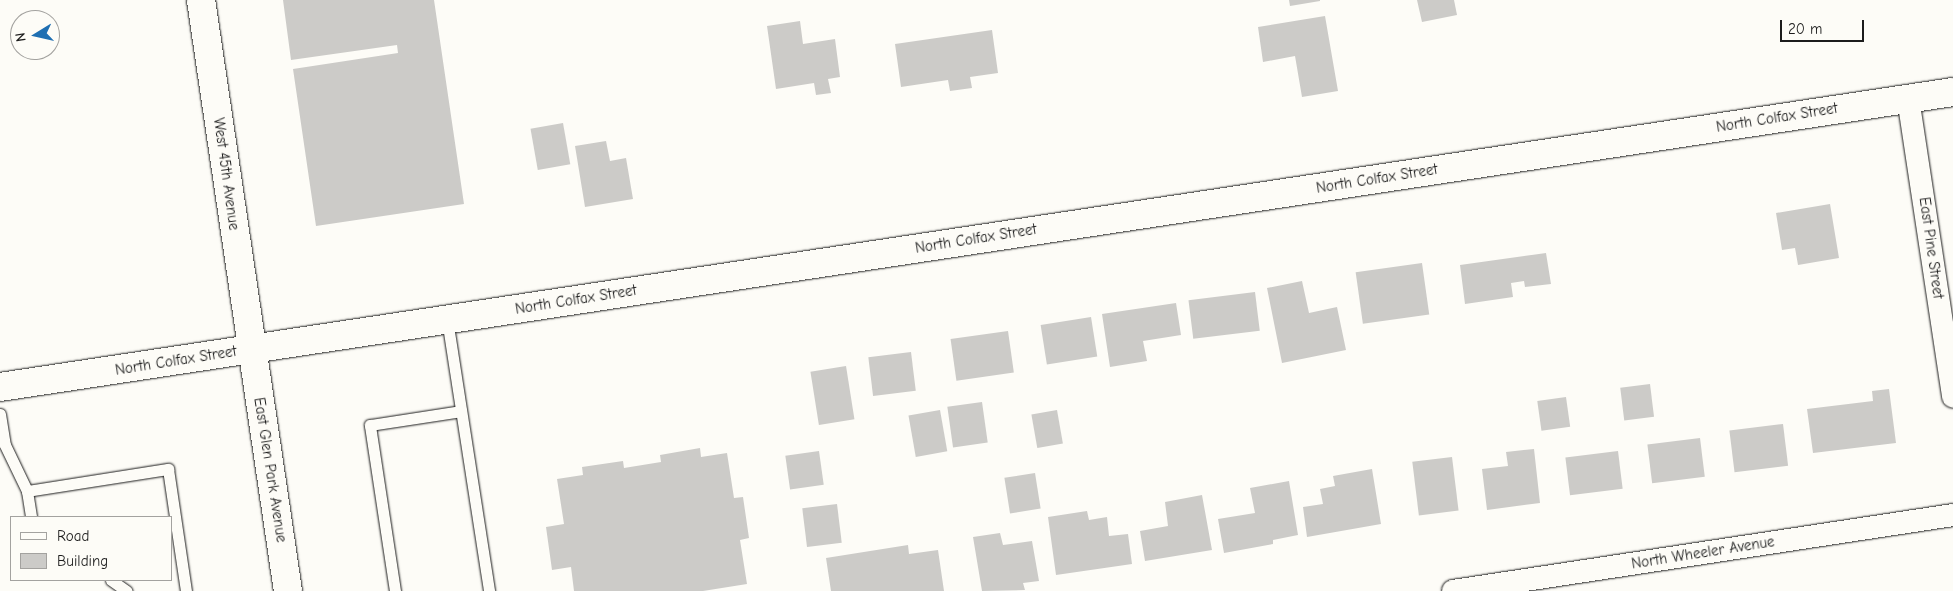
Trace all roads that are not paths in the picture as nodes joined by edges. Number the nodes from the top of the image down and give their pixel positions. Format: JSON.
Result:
{"nodes":[{"id":1,"x":201,"y":0,"type":"edge"},
{"id":2,"x":1953,"y":92,"type":"edge"},
{"id":3,"x":1908,"y":98,"type":"junction"},
{"id":4,"x":447,"y":319,"type":"junction"},
{"id":5,"x":252,"y":349,"type":"junction"},
{"id":6,"x":0,"y":387,"type":"edge"},
{"id":7,"x":1953,"y":397,"type":"edge"},
{"id":8,"x":461,"y":411,"type":"junction"},
{"id":9,"x":0,"y":414,"type":"edge"},
{"id":10,"x":27,"y":491,"type":"junction"},
{"id":11,"x":1953,"y":515,"type":"edge"},
{"id":12,"x":31,"y":516,"type":"edge"},
{"id":13,"x":113,"y":581,"type":"edge"},
{"id":14,"x":127,"y":591,"type":"edge"},
{"id":15,"x":186,"y":591,"type":"edge"},
{"id":16,"x":288,"y":591,"type":"edge"},
{"id":17,"x":395,"y":591,"type":"edge"},
{"id":18,"x":489,"y":591,"type":"edge"},
{"id":19,"x":1454,"y":591,"type":"edge"}],
"edges":[{"from":1,"to":5,"type":"street","name":"West 45th Avenue"},
{"from":2,"to":3,"type":"street","name":"North Colfax Street"},
{"from":3,"to":4,"type":"street","name":"North Colfax Street"},
{"from":3,"to":7,"type":"street","name":"East Pine Street"},
{"from":4,"to":5,"type":"street","name":"North Colfax Street"},
{"from":4,"to":8,"type":"lane"},
{"from":5,"to":6,"type":"street","name":"North Colfax Street"},
{"from":5,"to":16,"type":"street","name":"East Glen Park Avenue"},
{"from":8,"to":17,"type":"lane"},
{"from":8,"to":18,"type":"lane"},
{"from":9,"to":10,"type":"lane"},
{"from":10,"to":12,"type":"lane"},
{"from":10,"to":15,"type":"lane"},
{"from":11,"to":19,"type":"street","name":"North Wheeler Avenue"},
{"from":13,"to":14,"type":"lane"}]}
